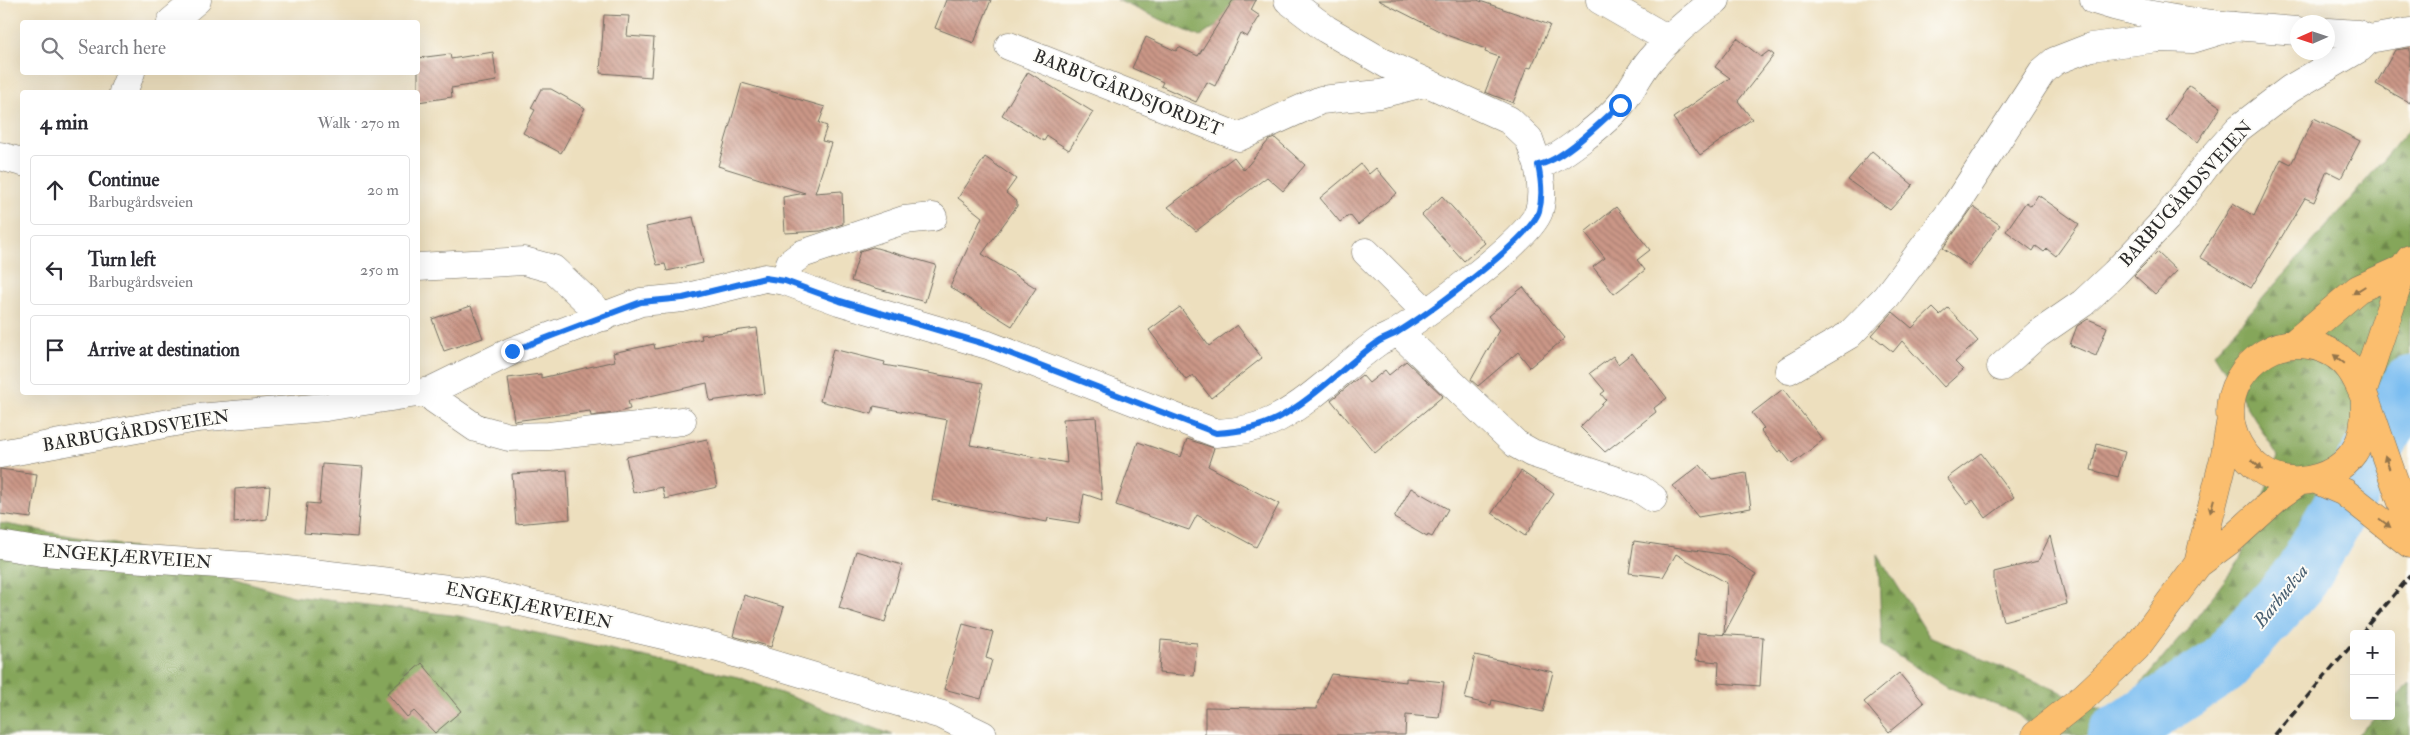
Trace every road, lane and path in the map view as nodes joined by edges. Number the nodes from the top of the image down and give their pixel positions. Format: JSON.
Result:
{"nodes":[{"id":1,"x":197,"y":0,"type":"edge"},
{"id":2,"x":1288,"y":0,"type":"edge"},
{"id":3,"x":1600,"y":0,"type":"edge"},
{"id":4,"x":1716,"y":0,"type":"edge"},
{"id":5,"x":2094,"y":0,"type":"edge"},
{"id":6,"x":173,"y":20,"type":"edge"},
{"id":7,"x":2235,"y":26,"type":"junction"},
{"id":8,"x":2290,"y":29,"type":"edge"},
{"id":9,"x":2335,"y":32,"type":"edge"},
{"id":10,"x":2410,"y":32,"type":"edge"},
{"id":11,"x":2369,"y":39,"type":"junction"},
{"id":12,"x":1667,"y":42,"type":"junction"},
{"id":13,"x":1009,"y":46,"type":"dead end"},
{"id":14,"x":130,"y":75,"type":"edge"},
{"id":15,"x":1424,"y":83,"type":"junction"},
{"id":16,"x":124,"y":90,"type":"edge"},
{"id":17,"x":0,"y":156,"type":"edge"},
{"id":18,"x":20,"y":161,"type":"edge"},
{"id":19,"x":1538,"y":165,"type":"junction"},
{"id":20,"x":933,"y":217,"type":"dead end"},
{"id":21,"x":1366,"y":252,"type":"dead end"},
{"id":22,"x":2406,"y":264,"type":"edge"},
{"id":23,"x":420,"y":267,"type":"edge"},
{"id":24,"x":785,"y":281,"type":"junction"},
{"id":25,"x":1426,"y":312,"type":"junction"},
{"id":26,"x":604,"y":317,"type":"junction"},
{"id":27,"x":1398,"y":332,"type":"junction"},
{"id":28,"x":2293,"y":344,"type":"junction"},
{"id":29,"x":2001,"y":367,"type":"dead end"},
{"id":30,"x":1789,"y":370,"type":"dead end"},
{"id":31,"x":430,"y":391,"type":"junction"},
{"id":32,"x":420,"y":393,"type":"edge"},
{"id":33,"x":404,"y":395,"type":"edge"},
{"id":34,"x":2364,"y":395,"type":"junction"},
{"id":35,"x":682,"y":421,"type":"dead end"},
{"id":36,"x":2230,"y":424,"type":"junction"},
{"id":37,"x":0,"y":454,"type":"edge"},
{"id":38,"x":2307,"y":480,"type":"junction"},
{"id":39,"x":1654,"y":498,"type":"dead end"},
{"id":40,"x":2410,"y":524,"type":"edge"},
{"id":41,"x":2410,"y":544,"type":"edge"},
{"id":42,"x":0,"y":545,"type":"edge"},
{"id":43,"x":2198,"y":564,"type":"junction"},
{"id":44,"x":983,"y":735,"type":"edge"},
{"id":45,"x":2036,"y":735,"type":"edge"}],
"edges":[{"from":1,"to":6,"type":"street"},
{"from":2,"to":15,"type":"street"},
{"from":3,"to":12,"type":"street"},
{"from":4,"to":12,"type":"street"},
{"from":5,"to":7,"type":"street"},
{"from":7,"to":8,"type":"street"},
{"from":7,"to":30,"type":"street"},
{"from":9,"to":11,"type":"street"},
{"from":10,"to":11,"type":"street"},
{"from":11,"to":29,"type":"street","name":"BARBUGÅRDSVEIEN"},
{"from":12,"to":19,"type":"street"},
{"from":13,"to":15,"type":"street","name":"BARBUGÅRDSJORDET"},
{"from":14,"to":16,"type":"street"},
{"from":15,"to":19,"type":"street"},
{"from":17,"to":18,"type":"street"},
{"from":19,"to":25,"type":"street","name":"BARBUGÅRDSVEIEN"},
{"from":20,"to":24,"type":"street"},
{"from":21,"to":25,"type":"street"},
{"from":22,"to":28,"type":"main road","one_way":true},
{"from":22,"to":34,"type":"main road"},
{"from":23,"to":26,"type":"street"},
{"from":24,"to":26,"type":"street","name":"BARBUGÅRDSVEIEN"},
{"from":24,"to":27,"type":"street","name":"BARBUGÅRDSVEIEN"},
{"from":25,"to":27,"type":"street","name":"BARBUGÅRDSVEIEN"},
{"from":26,"to":31,"type":"street","name":"BARBUGÅRDSVEIEN"},
{"from":27,"to":39,"type":"street"},
{"from":34,"to":28,"type":"main road","one_way":true},
{"from":28,"to":36,"type":"main road"},
{"from":31,"to":32,"type":"street","name":"BARBUGÅRDSVEIEN"},
{"from":31,"to":35,"type":"street"},
{"from":33,"to":37,"type":"street","name":"BARBUGÅRDSVEIEN"},
{"from":34,"to":38,"type":"main road"},
{"from":40,"to":34,"type":"main road","one_way":true},
{"from":36,"to":38,"type":"main road","one_way":true},
{"from":36,"to":43,"type":"main road","one_way":true},
{"from":38,"to":41,"type":"main road","one_way":true},
{"from":38,"to":43,"type":"main road"},
{"from":42,"to":44,"type":"street","name":"ENGEKJÆRVEIEN"},
{"from":43,"to":45,"type":"main road"}]}
